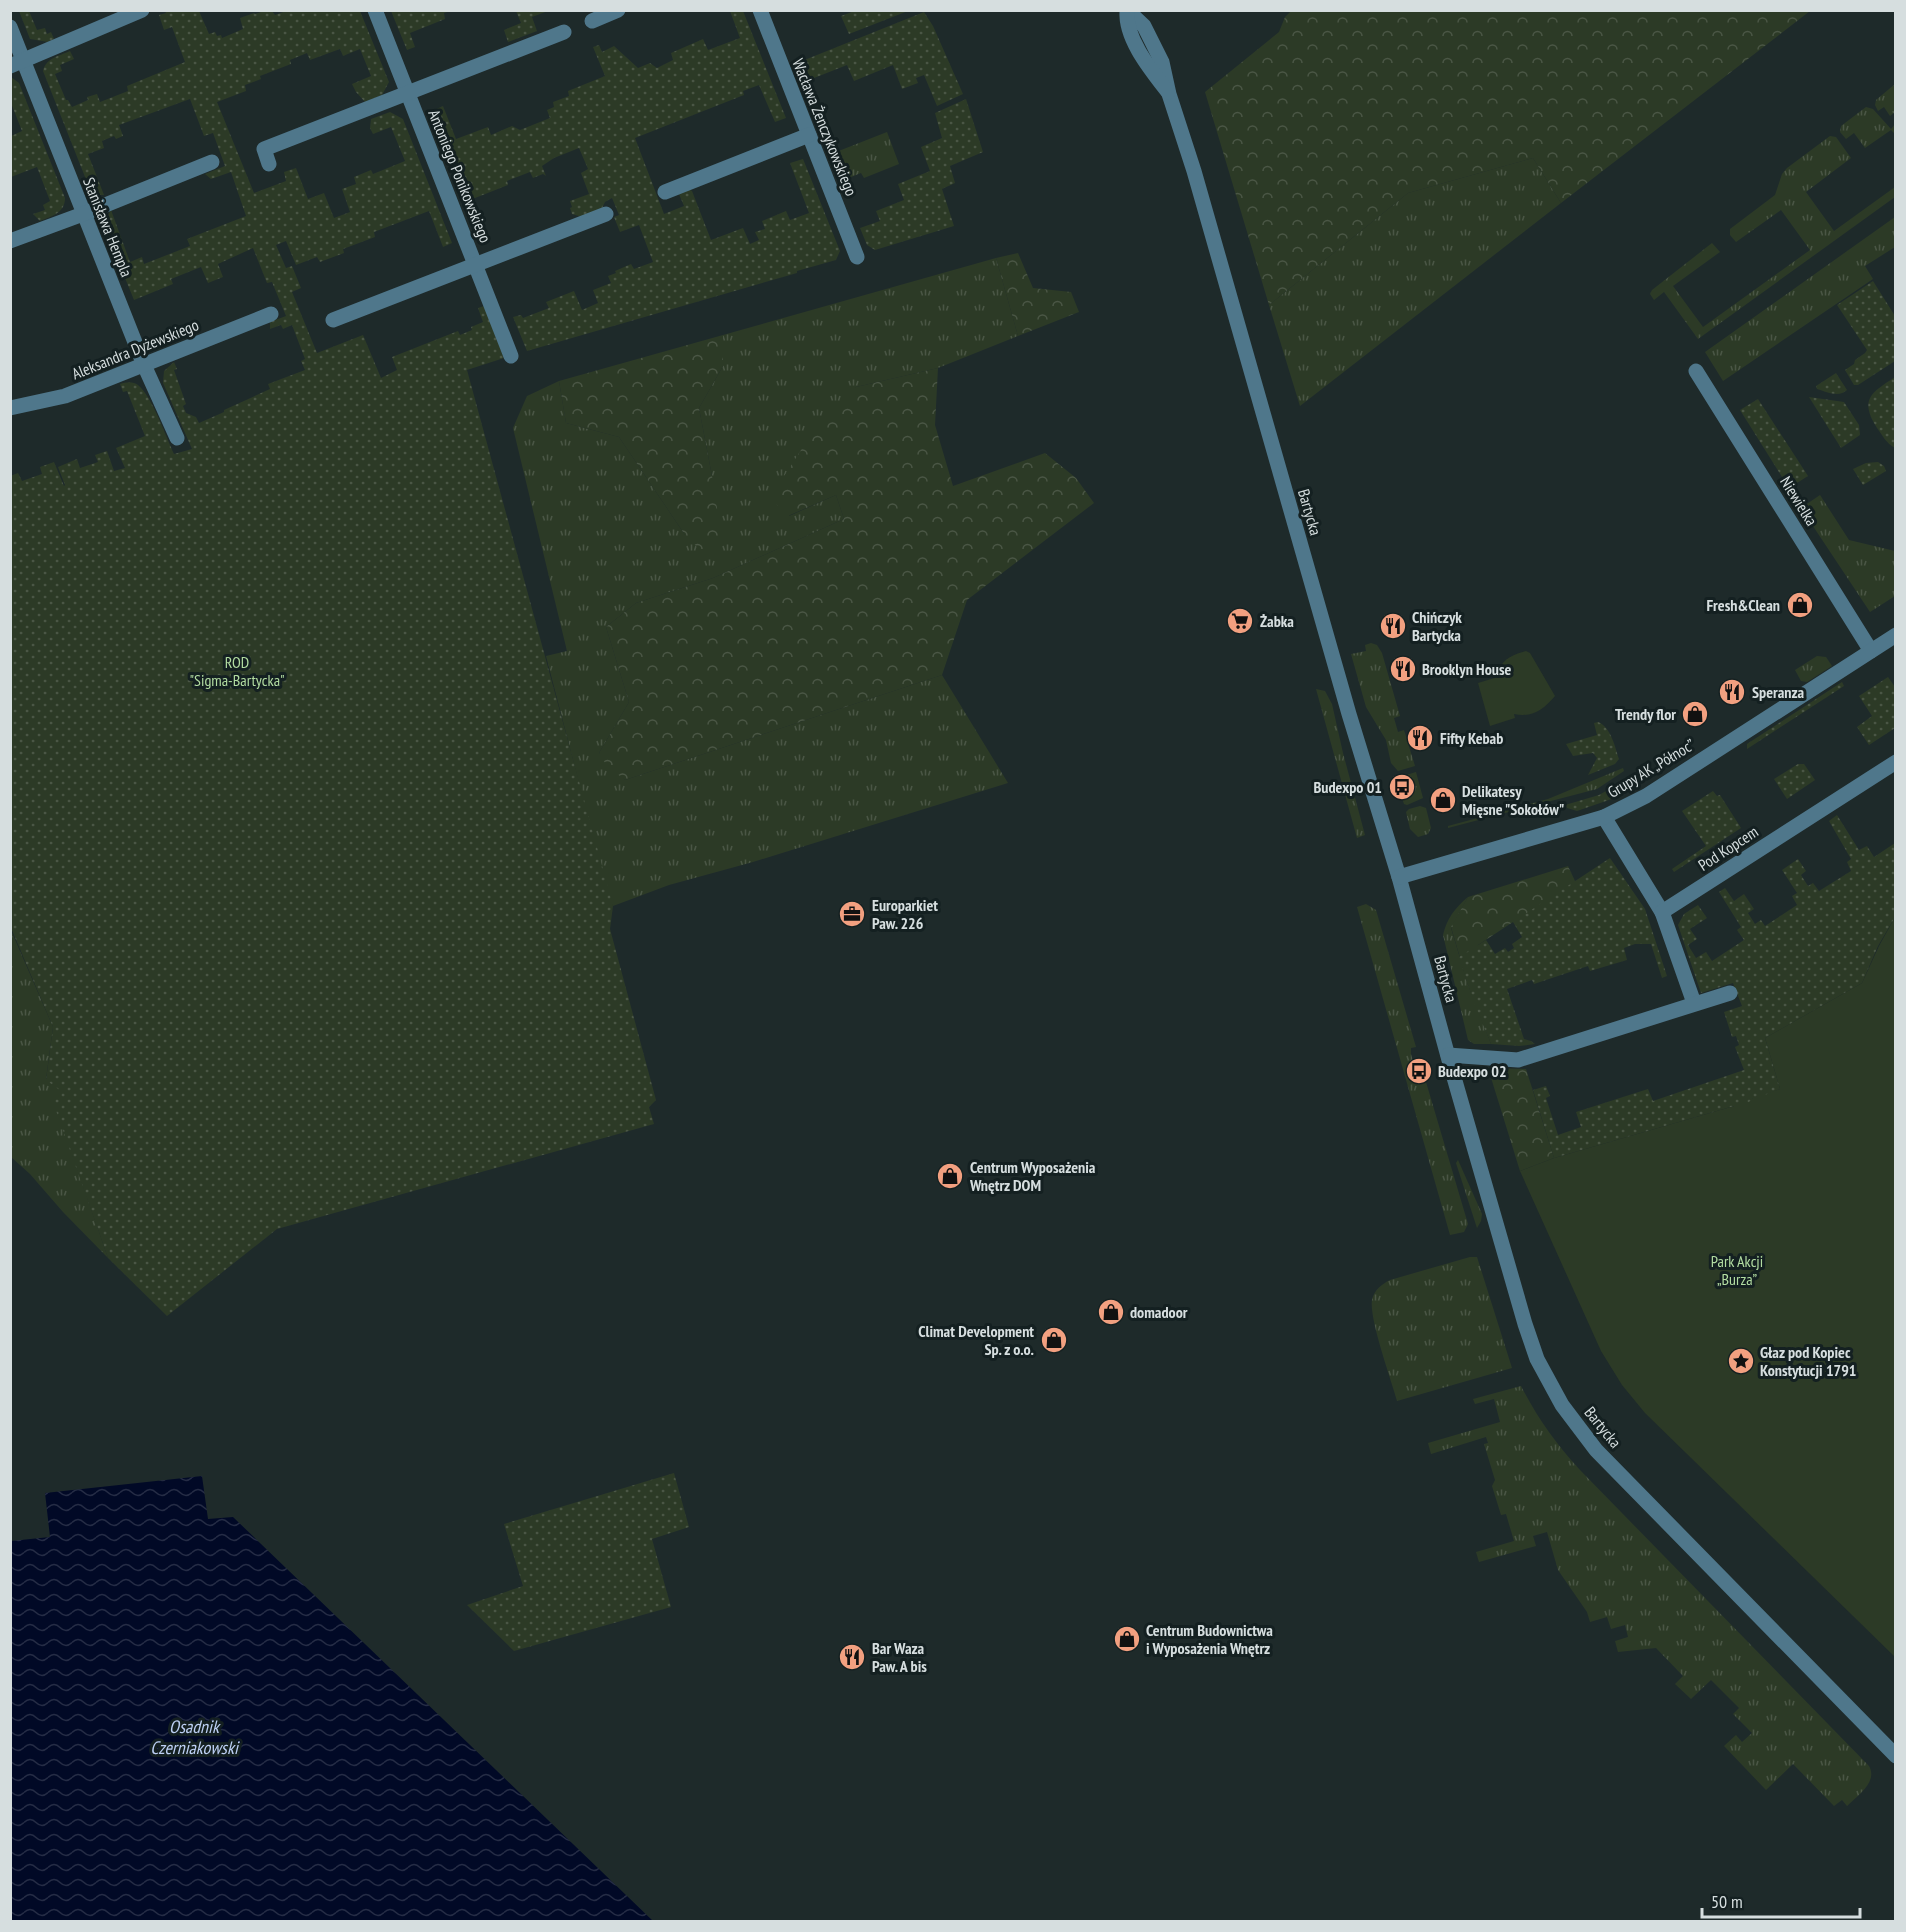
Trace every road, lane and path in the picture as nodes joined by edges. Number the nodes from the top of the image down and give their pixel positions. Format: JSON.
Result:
{"nodes":[{"id":1,"x":142,"y":10,"type":"edge"},
{"id":2,"x":375,"y":10,"type":"edge"},
{"id":3,"x":618,"y":10,"type":"edge"},
{"id":4,"x":759,"y":10,"type":"edge"},
{"id":5,"x":1127,"y":11,"type":"edge"},
{"id":6,"x":592,"y":21,"type":"dead end"},
{"id":7,"x":10,"y":27,"type":"edge"},
{"id":8,"x":564,"y":32,"type":"dead end"},
{"id":9,"x":17,"y":63,"type":"edge"},
{"id":10,"x":408,"y":93,"type":"junction"},
{"id":11,"x":809,"y":135,"type":"junction"},
{"id":12,"x":212,"y":162,"type":"dead end"},
{"id":13,"x":269,"y":164,"type":"dead end"},
{"id":14,"x":665,"y":192,"type":"dead end"},
{"id":15,"x":83,"y":214,"type":"junction"},
{"id":16,"x":606,"y":214,"type":"dead end"},
{"id":17,"x":10,"y":241,"type":"edge"},
{"id":18,"x":857,"y":257,"type":"dead end"},
{"id":19,"x":476,"y":265,"type":"junction"},
{"id":20,"x":271,"y":314,"type":"dead end"},
{"id":21,"x":333,"y":320,"type":"dead end"},
{"id":22,"x":512,"y":356,"type":"dead end"},
{"id":23,"x":144,"y":365,"type":"junction"},
{"id":24,"x":1696,"y":371,"type":"dead end"},
{"id":25,"x":10,"y":408,"type":"edge"},
{"id":26,"x":177,"y":438,"type":"dead end"},
{"id":27,"x":1896,"y":635,"type":"edge"},
{"id":28,"x":1871,"y":651,"type":"junction"},
{"id":29,"x":1896,"y":762,"type":"edge"},
{"id":30,"x":1604,"y":817,"type":"junction"},
{"id":31,"x":1399,"y":877,"type":"junction"},
{"id":32,"x":1662,"y":912,"type":"junction"},
{"id":33,"x":1730,"y":993,"type":"dead end"},
{"id":34,"x":1694,"y":1003,"type":"junction"},
{"id":35,"x":1448,"y":1055,"type":"junction"},
{"id":36,"x":1896,"y":1756,"type":"edge"}],
"edges":[{"from":1,"to":9,"type":"street"},
{"from":2,"to":10,"type":"street","name":"Antoniego Ponikowskiego"},
{"from":3,"to":6,"type":"street"},
{"from":4,"to":11,"type":"street","name":"Wacława Żenczykowskiego"},
{"from":5,"to":31,"type":"street","name":"Bartycka"},
{"from":7,"to":9,"type":"street","name":"Stanisława Hempla"},
{"from":8,"to":10,"type":"street"},
{"from":9,"to":15,"type":"street","name":"Stanisława Hempla"},
{"from":10,"to":13,"type":"street"},
{"from":10,"to":19,"type":"street","name":"Antoniego Ponikowskiego"},
{"from":11,"to":14,"type":"street"},
{"from":11,"to":18,"type":"street","name":"Wacława Żenczykowskiego"},
{"from":12,"to":15,"type":"street"},
{"from":15,"to":17,"type":"street"},
{"from":15,"to":23,"type":"street","name":"Stanisława Hempla"},
{"from":16,"to":19,"type":"street"},
{"from":19,"to":21,"type":"street"},
{"from":19,"to":22,"type":"street","name":"Antoniego Ponikowskiego"},
{"from":20,"to":23,"type":"street","name":"Aleksandra Dyżewskiego"},
{"from":23,"to":25,"type":"street","name":"Aleksandra Dyżewskiego"},
{"from":23,"to":26,"type":"street","name":"Stanisława Hempla"},
{"from":24,"to":28,"type":"street","name":"Niewielka"},
{"from":27,"to":28,"type":"street","name":"Grupy AK „Północ”"},
{"from":28,"to":30,"type":"street","name":"Grupy AK „Północ”"},
{"from":29,"to":32,"type":"street","name":"Pod Kopcem"},
{"from":30,"to":31,"type":"street","name":"Grupy AK „Północ”"},
{"from":30,"to":32,"type":"street"},
{"from":31,"to":35,"type":"street","name":"Bartycka"},
{"from":32,"to":34,"type":"street"},
{"from":33,"to":34,"type":"street"},
{"from":34,"to":35,"type":"street"},
{"from":35,"to":36,"type":"street","name":"Bartycka"}]}
